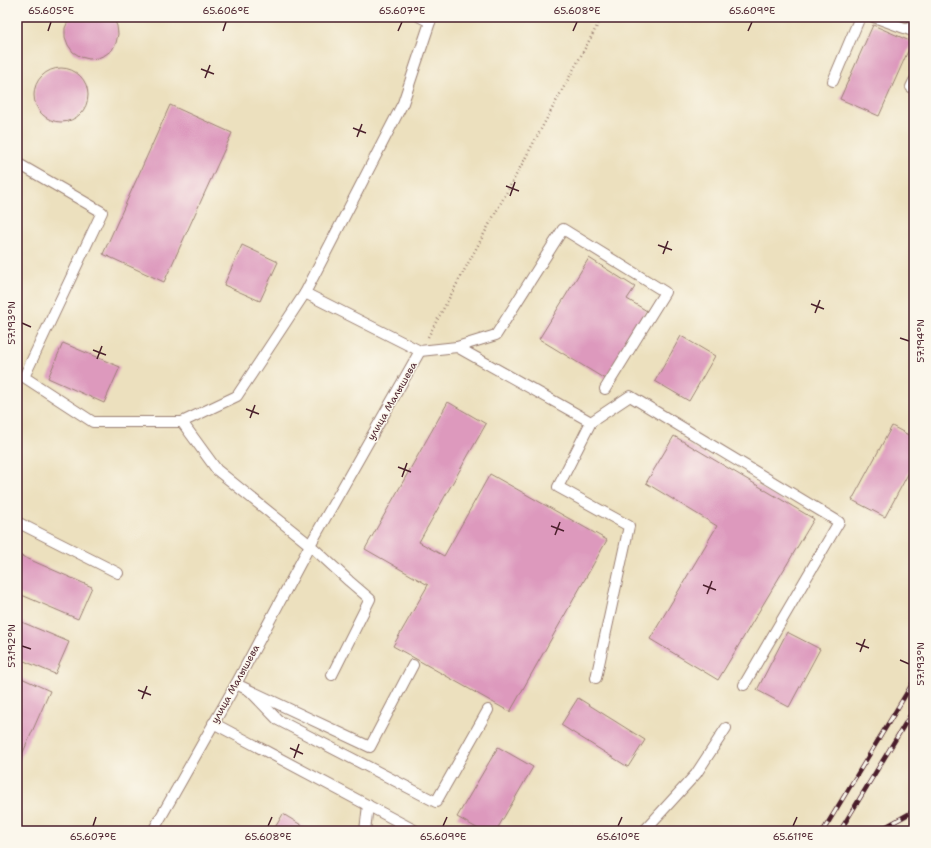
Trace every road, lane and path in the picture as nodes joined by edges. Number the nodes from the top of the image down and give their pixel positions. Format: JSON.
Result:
{"nodes":[{"id":1,"x":420,"y":17,"type":"edge"},
{"id":2,"x":602,"y":17,"type":"edge"},
{"id":3,"x":860,"y":17,"type":"edge"},
{"id":4,"x":874,"y":17,"type":"edge"},
{"id":5,"x":432,"y":19,"type":"edge"},
{"id":6,"x":914,"y":20,"type":"edge"},
{"id":7,"x":833,"y":81,"type":"dead end"},
{"id":8,"x":914,"y":81,"type":"edge"},
{"id":9,"x":914,"y":89,"type":"edge"},
{"id":10,"x":17,"y":163,"type":"edge"},
{"id":11,"x":304,"y":293,"type":"junction"},
{"id":12,"x":457,"y":347,"type":"junction"},
{"id":13,"x":420,"y":351,"type":"junction"},
{"id":14,"x":20,"y":378,"type":"edge"},
{"id":15,"x":605,"y":389,"type":"dead end"},
{"id":16,"x":182,"y":422,"type":"junction"},
{"id":17,"x":591,"y":422,"type":"junction"},
{"id":18,"x":17,"y":522,"type":"edge"},
{"id":19,"x":310,"y":545,"type":"junction"},
{"id":20,"x":118,"y":573,"type":"dead end"},
{"id":21,"x":413,"y":666,"type":"dead end"},
{"id":22,"x":332,"y":675,"type":"dead end"},
{"id":23,"x":596,"y":678,"type":"dead end"},
{"id":24,"x":236,"y":684,"type":"junction"},
{"id":25,"x":744,"y":685,"type":"dead end"},
{"id":26,"x":250,"y":691,"type":"junction"},
{"id":27,"x":488,"y":710,"type":"dead end"},
{"id":28,"x":214,"y":723,"type":"junction"},
{"id":29,"x":726,"y":728,"type":"dead end"},
{"id":30,"x":368,"y":805,"type":"junction"},
{"id":31,"x":153,"y":831,"type":"edge"},
{"id":32,"x":365,"y":831,"type":"edge"},
{"id":33,"x":416,"y":831,"type":"edge"},
{"id":34,"x":644,"y":831,"type":"edge"}],
"edges":[{"from":1,"to":5,"type":"lane"},
{"from":2,"to":13,"type":"path"},
{"from":3,"to":7,"type":"lane"},
{"from":4,"to":6,"type":"lane"},
{"from":5,"to":11,"type":"lane"},
{"from":8,"to":9,"type":"lane"},
{"from":10,"to":14,"type":"lane"},
{"from":11,"to":13,"type":"lane","name":"улица Малышева"},
{"from":11,"to":16,"type":"lane"},
{"from":12,"to":13,"type":"lane"},
{"from":12,"to":15,"type":"lane"},
{"from":12,"to":17,"type":"lane"},
{"from":13,"to":19,"type":"lane","name":"улица Малышева"},
{"from":14,"to":16,"type":"lane"},
{"from":16,"to":19,"type":"lane"},
{"from":17,"to":23,"type":"lane"},
{"from":17,"to":25,"type":"lane"},
{"from":18,"to":20,"type":"lane"},
{"from":19,"to":22,"type":"lane"},
{"from":19,"to":24,"type":"lane","name":"улица Малышева"},
{"from":21,"to":26,"type":"lane"},
{"from":24,"to":26,"type":"lane"},
{"from":24,"to":28,"type":"lane","name":"улица Малышева"},
{"from":26,"to":27,"type":"lane"},
{"from":28,"to":30,"type":"lane"},
{"from":28,"to":31,"type":"lane","name":"улица Малышева"},
{"from":29,"to":34,"type":"lane"},
{"from":30,"to":32,"type":"lane"},
{"from":30,"to":33,"type":"lane"}]}
